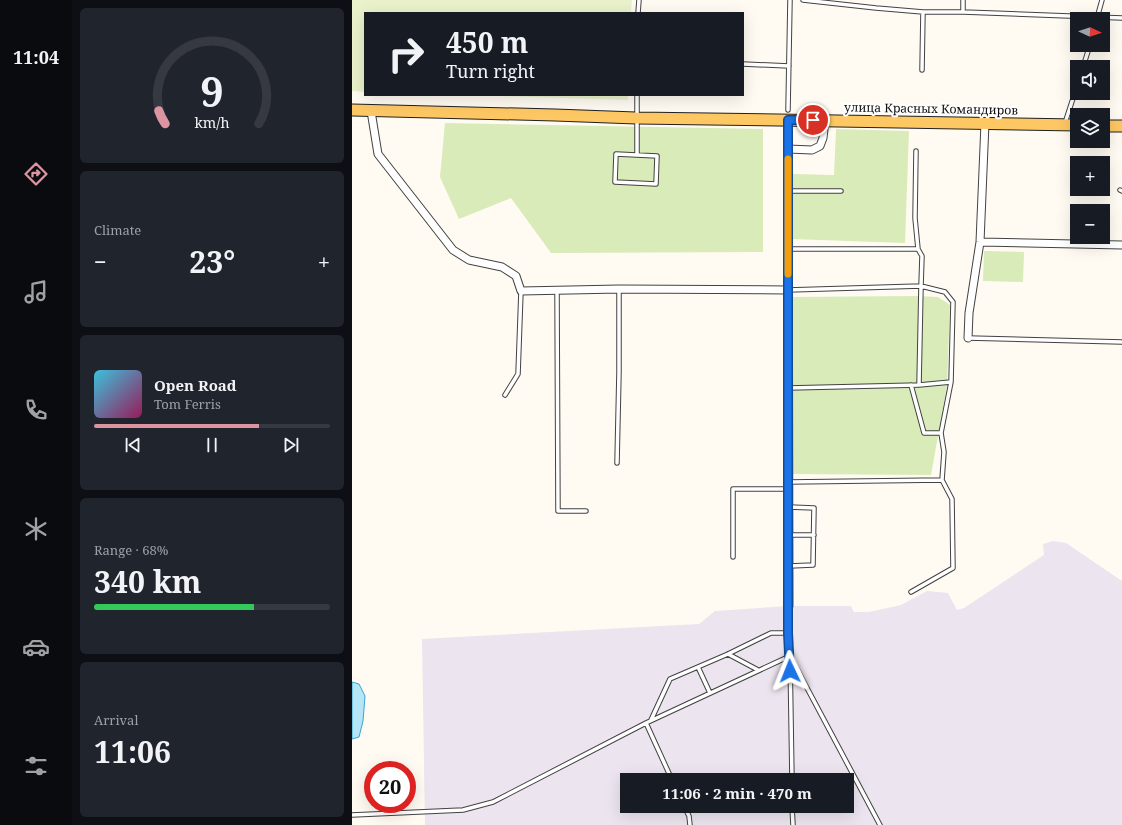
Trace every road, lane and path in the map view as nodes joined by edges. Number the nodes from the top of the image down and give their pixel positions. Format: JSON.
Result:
{"nodes":[{"id":1,"x":639,"y":0,"type":"edge"},
{"id":2,"x":790,"y":0,"type":"edge"},
{"id":3,"x":803,"y":0,"type":"edge"},
{"id":4,"x":963,"y":0,"type":"edge"},
{"id":5,"x":1102,"y":0,"type":"edge"},
{"id":6,"x":638,"y":12,"type":"edge"},
{"id":7,"x":923,"y":12,"type":"junction"},
{"id":8,"x":963,"y":12,"type":"junction"},
{"id":9,"x":1099,"y":12,"type":"edge"},
{"id":10,"x":1070,"y":17,"type":"edge"},
{"id":11,"x":1110,"y":18,"type":"edge"},
{"id":12,"x":1122,"y":18,"type":"edge"},
{"id":13,"x":744,"y":64,"type":"edge"},
{"id":14,"x":789,"y":66,"type":"junction"},
{"id":15,"x":922,"y":70,"type":"dead end"},
{"id":16,"x":637,"y":96,"type":"edge"},
{"id":17,"x":1072,"y":100,"type":"edge"},
{"id":18,"x":352,"y":110,"type":"edge"},
{"id":19,"x":371,"y":111,"type":"junction"},
{"id":20,"x":788,"y":115,"type":"junction"},
{"id":21,"x":636,"y":118,"type":"junction"},
{"id":22,"x":825,"y":120,"type":"junction"},
{"id":23,"x":985,"y":124,"type":"junction"},
{"id":24,"x":1064,"y":125,"type":"junction"},
{"id":25,"x":1070,"y":125,"type":"edge"},
{"id":26,"x":1110,"y":126,"type":"edge"},
{"id":27,"x":1122,"y":126,"type":"edge"},
{"id":28,"x":788,"y":149,"type":"junction"},
{"id":29,"x":916,"y":151,"type":"dead end"},
{"id":30,"x":637,"y":155,"type":"junction"},
{"id":31,"x":788,"y":191,"type":"junction"},
{"id":32,"x":841,"y":191,"type":"dead end"},
{"id":33,"x":980,"y":242,"type":"junction"},
{"id":34,"x":1122,"y":245,"type":"edge"},
{"id":35,"x":788,"y":249,"type":"junction"},
{"id":36,"x":918,"y":250,"type":"junction"},
{"id":37,"x":921,"y":286,"type":"junction"},
{"id":38,"x":619,"y":289,"type":"junction"},
{"id":39,"x":557,"y":290,"type":"junction"},
{"id":40,"x":788,"y":290,"type":"junction"},
{"id":41,"x":521,"y":291,"type":"junction"},
{"id":42,"x":968,"y":338,"type":"joint"},
{"id":43,"x":1122,"y":342,"type":"edge"},
{"id":44,"x":951,"y":382,"type":"junction"},
{"id":45,"x":911,"y":385,"type":"junction"},
{"id":46,"x":919,"y":385,"type":"junction"},
{"id":47,"x":788,"y":388,"type":"junction"},
{"id":48,"x":505,"y":395,"type":"dead end"},
{"id":49,"x":941,"y":433,"type":"junction"},
{"id":50,"x":617,"y":463,"type":"dead end"},
{"id":51,"x":942,"y":480,"type":"junction"},
{"id":52,"x":788,"y":486,"type":"junction"},
{"id":53,"x":789,"y":507,"type":"junction"},
{"id":54,"x":586,"y":511,"type":"dead end"},
{"id":55,"x":789,"y":535,"type":"junction"},
{"id":56,"x":814,"y":535,"type":"junction"},
{"id":57,"x":733,"y":557,"type":"dead end"},
{"id":58,"x":789,"y":566,"type":"junction"},
{"id":59,"x":911,"y":592,"type":"dead end"},
{"id":60,"x":789,"y":606,"type":"joint"},
{"id":61,"x":788,"y":633,"type":"junction"},
{"id":62,"x":728,"y":654,"type":"junction"},
{"id":63,"x":790,"y":656,"type":"junction"},
{"id":64,"x":698,"y":668,"type":"junction"},
{"id":65,"x":758,"y":670,"type":"junction"},
{"id":66,"x":710,"y":693,"type":"junction"},
{"id":67,"x":648,"y":722,"type":"junction"},
{"id":68,"x":669,"y":773,"type":"edge"},
{"id":69,"x":792,"y":773,"type":"edge"},
{"id":70,"x":688,"y":813,"type":"edge"},
{"id":71,"x":792,"y":813,"type":"edge"},
{"id":72,"x":352,"y":814,"type":"edge"},
{"id":73,"x":690,"y":825,"type":"edge"},
{"id":74,"x":793,"y":825,"type":"edge"},
{"id":75,"x":880,"y":825,"type":"edge"}],
"edges":[{"from":1,"to":6,"type":"lane"},
{"from":2,"to":14,"type":"lane"},
{"from":3,"to":7,"type":"lane"},
{"from":4,"to":8,"type":"lane"},
{"from":5,"to":9,"type":"lane"},
{"from":7,"to":8,"type":"lane"},
{"from":7,"to":15,"type":"lane"},
{"from":8,"to":10,"type":"lane"},
{"from":11,"to":12,"type":"lane"},
{"from":13,"to":14,"type":"lane"},
{"from":14,"to":20,"type":"lane"},
{"from":16,"to":21,"type":"lane"},
{"from":17,"to":24,"type":"lane"},
{"from":18,"to":19,"type":"main road","name":"улица Красных Командиров"},
{"from":19,"to":21,"type":"main road","name":"улица Красных Командиров"},
{"from":19,"to":41,"type":"street"},
{"from":20,"to":21,"type":"main road","name":"улица Красных Командиров"},
{"from":20,"to":22,"type":"main road","name":"улица Красных Командиров"},
{"from":20,"to":28,"type":"street"},
{"from":21,"to":30,"type":"lane"},
{"from":22,"to":23,"type":"main road","name":"улица Красных Командиров"},
{"from":22,"to":28,"type":"street"},
{"from":23,"to":24,"type":"main road","name":"улица Красных Командиров"},
{"from":23,"to":33,"type":"street"},
{"from":24,"to":25,"type":"main road","name":"улица Красных Командиров"},
{"from":26,"to":27,"type":"main road"},
{"from":28,"to":31,"type":"street"},
{"from":29,"to":36,"type":"lane"},
{"from":30,"to":30,"type":"lane"},
{"from":31,"to":32,"type":"lane"},
{"from":31,"to":35,"type":"street"},
{"from":33,"to":34,"type":"street"},
{"from":33,"to":42,"type":"street"},
{"from":35,"to":36,"type":"lane"},
{"from":35,"to":40,"type":"street"},
{"from":36,"to":37,"type":"lane"},
{"from":37,"to":40,"type":"lane"},
{"from":37,"to":44,"type":"lane"},
{"from":37,"to":46,"type":"lane"},
{"from":38,"to":39,"type":"street"},
{"from":38,"to":40,"type":"street"},
{"from":38,"to":50,"type":"lane"},
{"from":39,"to":41,"type":"street"},
{"from":39,"to":54,"type":"lane"},
{"from":40,"to":47,"type":"street"},
{"from":41,"to":48,"type":"lane"},
{"from":42,"to":43,"type":"lane"},
{"from":44,"to":46,"type":"lane"},
{"from":44,"to":49,"type":"lane"},
{"from":45,"to":46,"type":"lane"},
{"from":45,"to":47,"type":"lane"},
{"from":45,"to":49,"type":"lane"},
{"from":47,"to":52,"type":"street"},
{"from":49,"to":51,"type":"lane"},
{"from":51,"to":52,"type":"lane"},
{"from":51,"to":59,"type":"lane"},
{"from":52,"to":53,"type":"street"},
{"from":52,"to":57,"type":"lane"},
{"from":53,"to":55,"type":"street"},
{"from":53,"to":56,"type":"lane"},
{"from":55,"to":56,"type":"lane"},
{"from":55,"to":58,"type":"street"},
{"from":56,"to":58,"type":"lane"},
{"from":58,"to":60,"type":"street"},
{"from":60,"to":61,"type":"lane"},
{"from":61,"to":62,"type":"lane"},
{"from":61,"to":63,"type":"lane"},
{"from":62,"to":64,"type":"lane"},
{"from":62,"to":65,"type":"lane"},
{"from":63,"to":65,"type":"lane"},
{"from":63,"to":69,"type":"lane"},
{"from":63,"to":75,"type":"lane"},
{"from":64,"to":66,"type":"lane"},
{"from":64,"to":67,"type":"lane"},
{"from":65,"to":66,"type":"lane"},
{"from":66,"to":67,"type":"lane"},
{"from":67,"to":68,"type":"lane"},
{"from":67,"to":72,"type":"lane"},
{"from":70,"to":73,"type":"lane"},
{"from":71,"to":74,"type":"lane"}]}
